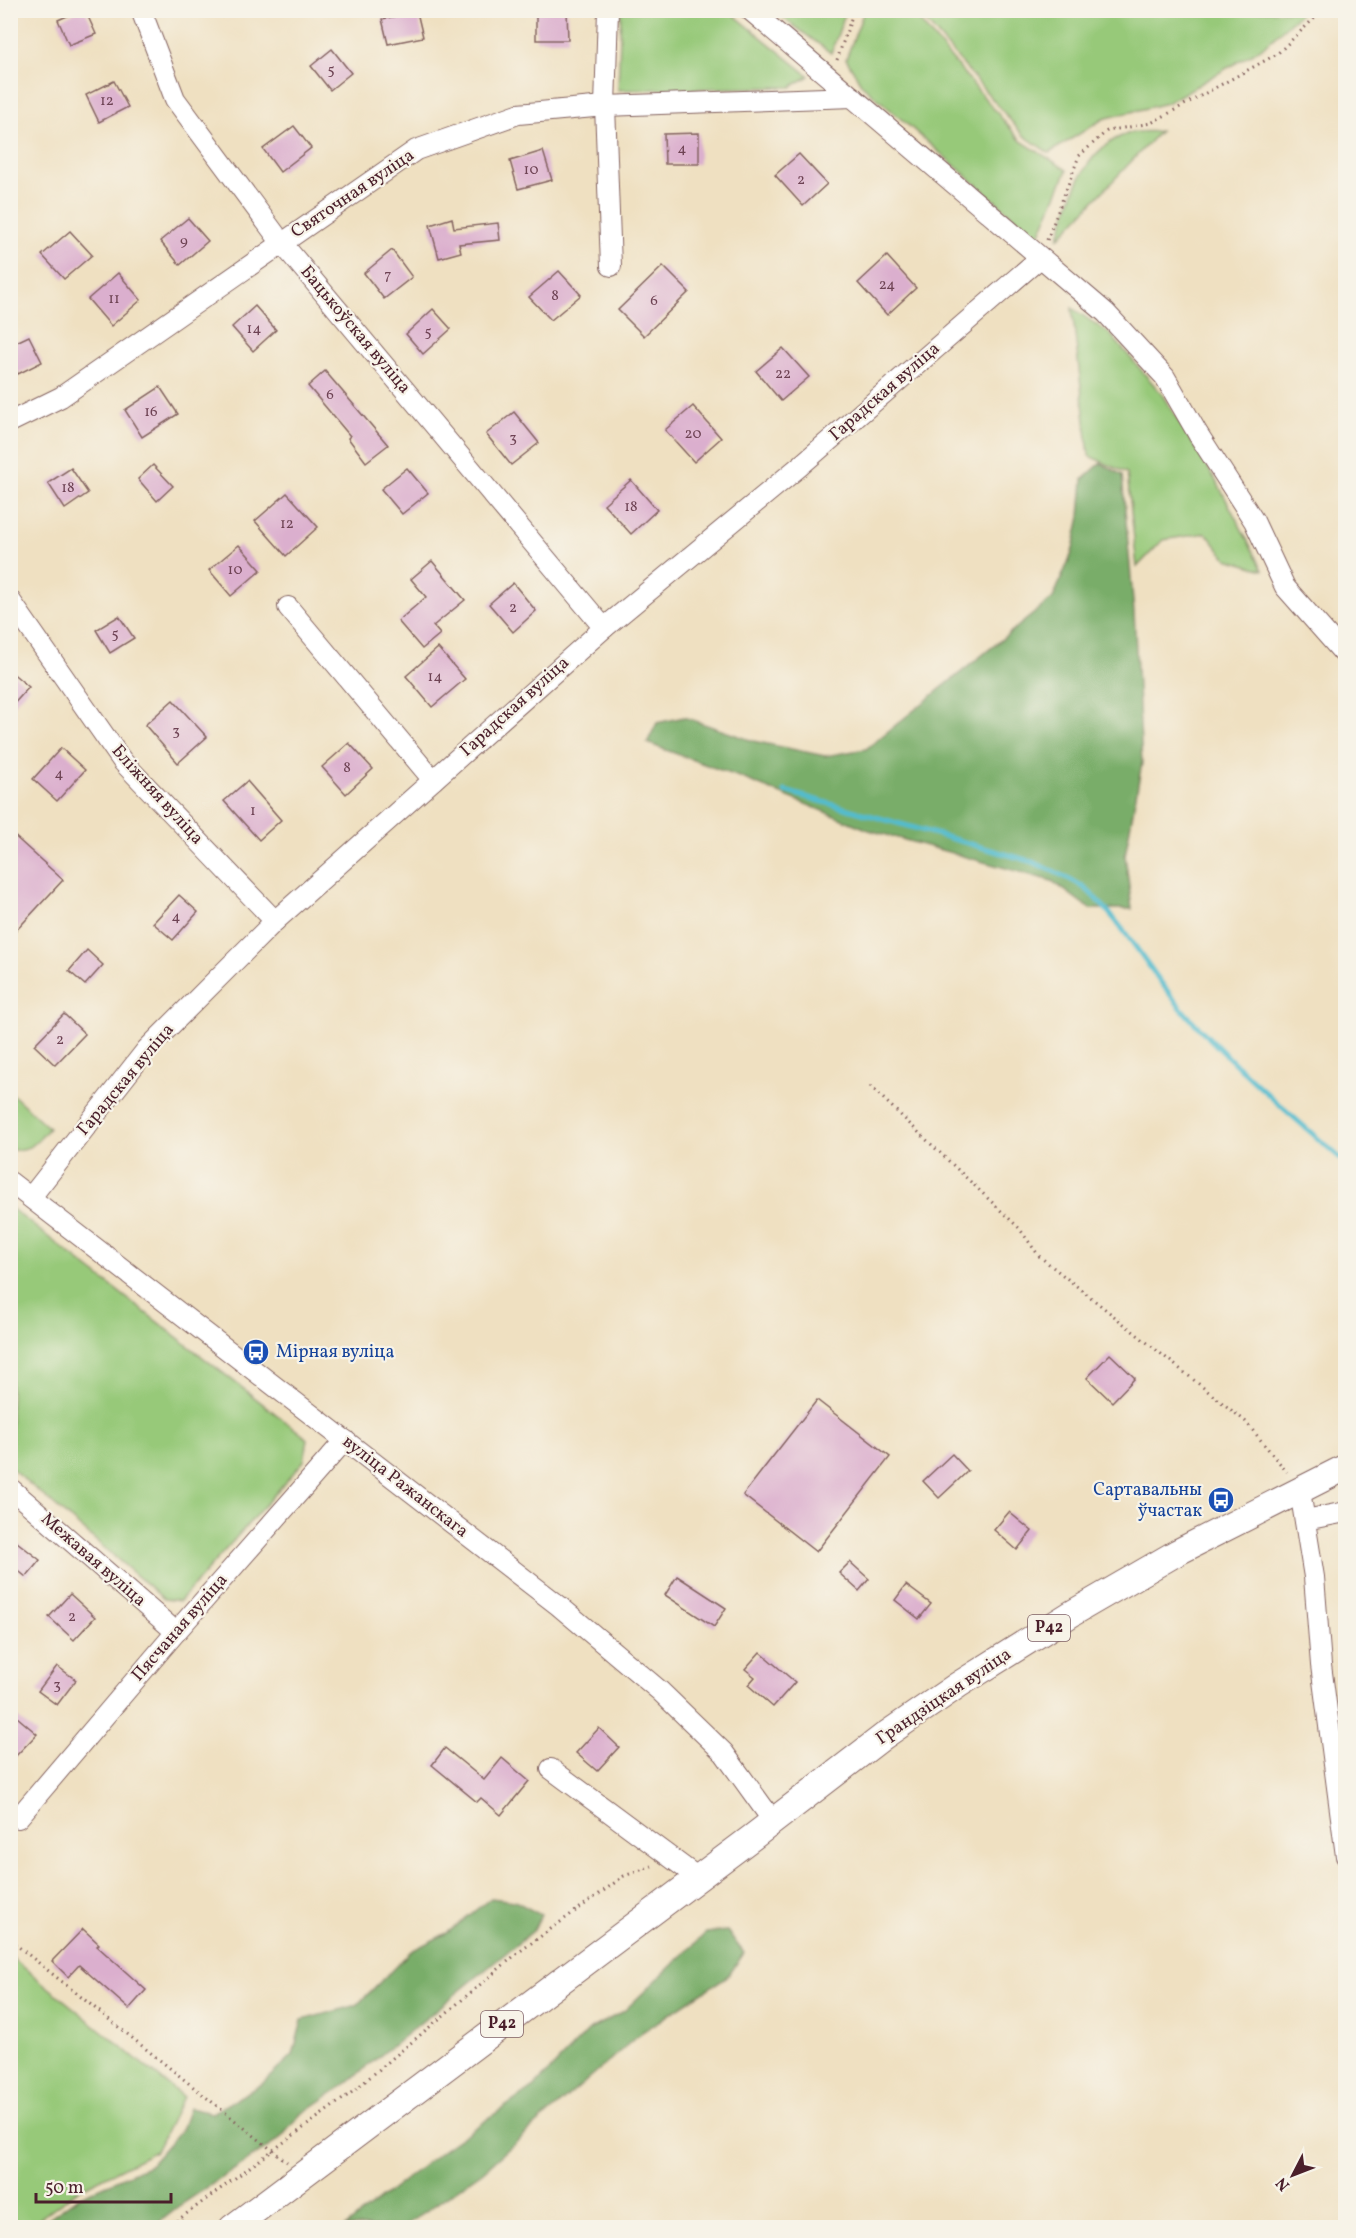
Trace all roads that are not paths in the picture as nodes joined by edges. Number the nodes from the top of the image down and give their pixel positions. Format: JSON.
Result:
{"nodes":[{"id":1,"x":141,"y":10,"type":"edge"},
{"id":2,"x":608,"y":10,"type":"edge"},
{"id":3,"x":750,"y":10,"type":"edge"},
{"id":4,"x":853,"y":97,"type":"junction"},
{"id":5,"x":605,"y":106,"type":"junction"},
{"id":6,"x":281,"y":242,"type":"junction"},
{"id":7,"x":1040,"y":258,"type":"junction"},
{"id":8,"x":611,"y":266,"type":"dead end"},
{"id":9,"x":10,"y":422,"type":"edge"},
{"id":10,"x":10,"y":600,"type":"edge"},
{"id":11,"x":288,"y":607,"type":"dead end"},
{"id":12,"x":604,"y":628,"type":"junction"},
{"id":13,"x":1346,"y":656,"type":"edge"},
{"id":14,"x":433,"y":780,"type":"junction"},
{"id":15,"x":274,"y":921,"type":"junction"},
{"id":16,"x":10,"y":1182,"type":"edge"},
{"id":17,"x":31,"y":1197,"type":"junction"},
{"id":18,"x":345,"y":1440,"type":"junction"},
{"id":19,"x":1346,"y":1467,"type":"edge"},
{"id":20,"x":10,"y":1488,"type":"edge"},
{"id":21,"x":1300,"y":1491,"type":"junction"},
{"id":22,"x":1346,"y":1512,"type":"edge"},
{"id":23,"x":1305,"y":1520,"type":"junction"},
{"id":24,"x":176,"y":1632,"type":"junction"},
{"id":25,"x":551,"y":1768,"type":"dead end"},
{"id":26,"x":14,"y":1815,"type":"edge"},
{"id":27,"x":773,"y":1821,"type":"junction"},
{"id":28,"x":1346,"y":1856,"type":"edge"},
{"id":29,"x":697,"y":1877,"type":"junction"},
{"id":30,"x":232,"y":2228,"type":"edge"}],
"edges":[{"from":1,"to":6,"type":"street","name":"Бацькоўская вуліца"},
{"from":2,"to":5,"type":"street"},
{"from":3,"to":4,"type":"street"},
{"from":4,"to":5,"type":"street","name":"Святочная вуліца"},
{"from":4,"to":7,"type":"street"},
{"from":5,"to":6,"type":"street","name":"Святочная вуліца"},
{"from":5,"to":8,"type":"street"},
{"from":6,"to":9,"type":"street","name":"Святочная вуліца"},
{"from":6,"to":12,"type":"street","name":"Бацькоўская вуліца"},
{"from":7,"to":12,"type":"street","name":"Гарадская вуліца"},
{"from":7,"to":13,"type":"street"},
{"from":10,"to":15,"type":"street","name":"Бліжняя вуліца"},
{"from":11,"to":14,"type":"street"},
{"from":12,"to":14,"type":"street","name":"Гарадская вуліца"},
{"from":14,"to":15,"type":"street","name":"Гарадская вуліца"},
{"from":15,"to":17,"type":"street","name":"Гарадская вуліца"},
{"from":16,"to":17,"type":"street","name":"вуліца Ражанскага"},
{"from":17,"to":18,"type":"street","name":"вуліца Ражанскага"},
{"from":18,"to":24,"type":"street","name":"Пясчаная вуліца"},
{"from":18,"to":27,"type":"street","name":"вуліца Ражанскага"},
{"from":19,"to":21,"type":"main road","name":"Грандзіцкая вуліца","number":"Р42"},
{"from":20,"to":24,"type":"street","name":"Межавая вуліца"},
{"from":21,"to":23,"type":"street"},
{"from":21,"to":27,"type":"main road","name":"Грандзіцкая вуліца","number":"Р42"},
{"from":22,"to":23,"type":"street"},
{"from":23,"to":28,"type":"street"},
{"from":24,"to":26,"type":"street","name":"Пясчаная вуліца"},
{"from":25,"to":29,"type":"street"},
{"from":27,"to":29,"type":"main road","number":"Р42"},
{"from":29,"to":30,"type":"main road","number":"Р42"}]}
